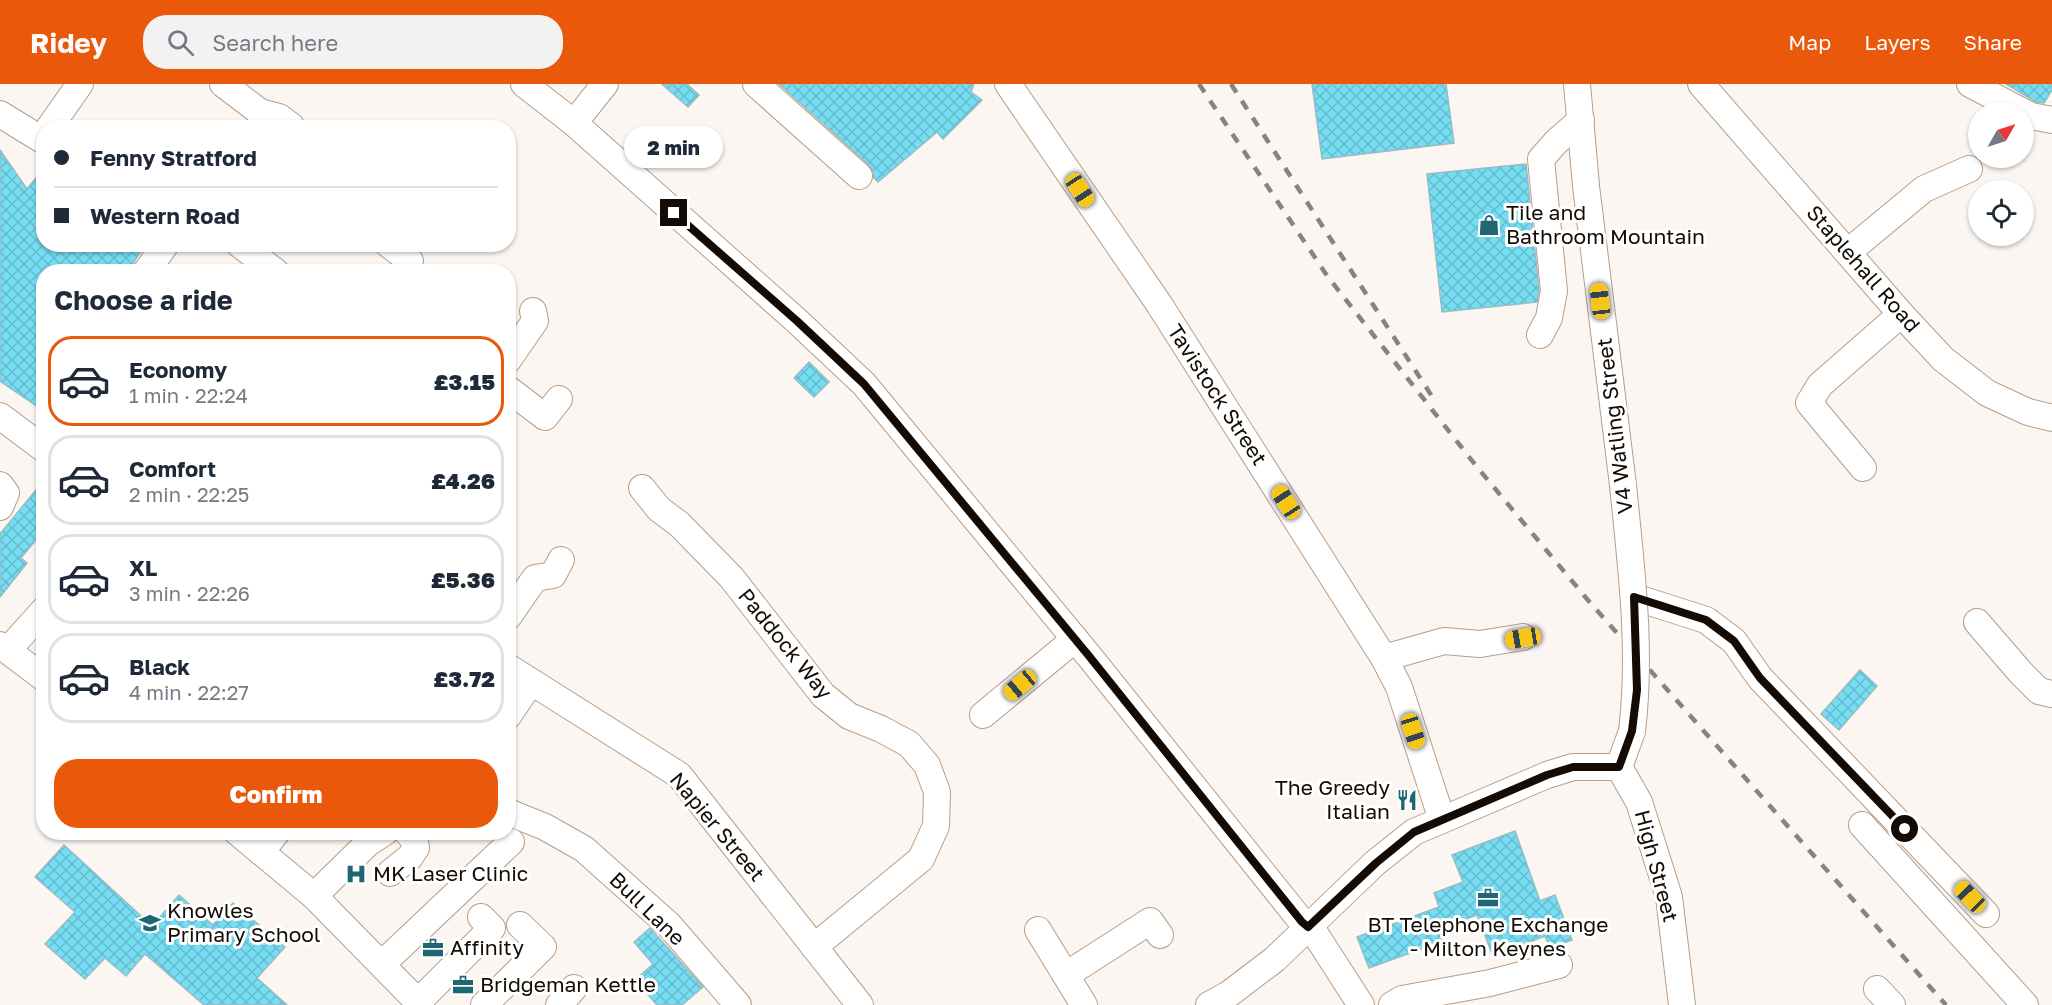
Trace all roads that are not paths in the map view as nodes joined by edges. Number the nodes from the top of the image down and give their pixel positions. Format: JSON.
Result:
{"nodes":[{"id":1,"x":80,"y":84,"type":"edge"},
{"id":2,"x":223,"y":84,"type":"edge"},
{"id":3,"x":524,"y":84,"type":"edge"},
{"id":4,"x":605,"y":84,"type":"edge"},
{"id":5,"x":756,"y":84,"type":"edge"},
{"id":6,"x":1008,"y":84,"type":"edge"},
{"id":7,"x":1598,"y":84,"type":"edge"},
{"id":8,"x":1701,"y":84,"type":"edge"},
{"id":9,"x":1970,"y":84,"type":"edge"},
{"id":10,"x":1579,"y":104,"type":"edge"},
{"id":11,"x":256,"y":106,"type":"edge"},
{"id":12,"x":0,"y":114,"type":"edge"},
{"id":13,"x":55,"y":120,"type":"edge"},
{"id":14,"x":283,"y":120,"type":"edge"},
{"id":15,"x":2052,"y":120,"type":"edge"},
{"id":16,"x":574,"y":123,"type":"junction"},
{"id":17,"x":36,"y":132,"type":"edge"},
{"id":18,"x":1969,"y":169,"type":"dead end"},
{"id":19,"x":859,"y":176,"type":"dead end"},
{"id":20,"x":250,"y":252,"type":"edge"},
{"id":21,"x":398,"y":252,"type":"edge"},
{"id":22,"x":1848,"y":252,"type":"junction"},
{"id":23,"x":265,"y":264,"type":"edge"},
{"id":24,"x":408,"y":264,"type":"edge"},
{"id":25,"x":532,"y":311,"type":"dead end"},
{"id":26,"x":1901,"y":314,"type":"junction"},
{"id":27,"x":1540,"y":335,"type":"dead end"},
{"id":28,"x":516,"y":348,"type":"edge"},
{"id":29,"x":516,"y":399,"type":"edge"},
{"id":30,"x":559,"y":399,"type":"dead end"},
{"id":31,"x":0,"y":416,"type":"edge"},
{"id":32,"x":2052,"y":418,"type":"edge"},
{"id":33,"x":36,"y":443,"type":"edge"},
{"id":34,"x":1863,"y":468,"type":"dead end"},
{"id":35,"x":0,"y":485,"type":"edge"},
{"id":36,"x":642,"y":488,"type":"dead end"},
{"id":37,"x":0,"y":507,"type":"edge"},
{"id":38,"x":561,"y":560,"type":"dead end"},
{"id":39,"x":1634,"y":597,"type":"junction"},
{"id":40,"x":516,"y":605,"type":"edge"},
{"id":41,"x":36,"y":618,"type":"edge"},
{"id":42,"x":1977,"y":622,"type":"dead end"},
{"id":43,"x":1523,"y":638,"type":"dead end"},
{"id":44,"x":1075,"y":639,"type":"junction"},
{"id":45,"x":4,"y":648,"type":"edge"},
{"id":46,"x":1384,"y":658,"type":"junction"},
{"id":47,"x":36,"y":672,"type":"edge"},
{"id":48,"x":516,"y":673,"type":"edge"},
{"id":49,"x":531,"y":682,"type":"junction"},
{"id":50,"x":2052,"y":694,"type":"edge"},
{"id":51,"x":516,"y":704,"type":"edge"},
{"id":52,"x":983,"y":715,"type":"dead end"},
{"id":53,"x":1619,"y":767,"type":"junction"},
{"id":54,"x":516,"y":815,"type":"edge"},
{"id":55,"x":1442,"y":819,"type":"junction"},
{"id":56,"x":1862,"y":825,"type":"dead end"},
{"id":57,"x":247,"y":840,"type":"edge"},
{"id":58,"x":271,"y":840,"type":"edge"},
{"id":59,"x":373,"y":840,"type":"edge"},
{"id":60,"x":414,"y":840,"type":"edge"},
{"id":61,"x":511,"y":843,"type":"dead end"},
{"id":62,"x":261,"y":852,"type":"junction"},
{"id":63,"x":390,"y":873,"type":"dead end"},
{"id":64,"x":314,"y":896,"type":"junction"},
{"id":65,"x":1986,"y":914,"type":"dead end"},
{"id":66,"x":481,"y":917,"type":"dead end"},
{"id":67,"x":520,"y":925,"type":"dead end"},
{"id":68,"x":1308,"y":927,"type":"junction"},
{"id":69,"x":1038,"y":930,"type":"dead end"},
{"id":70,"x":1160,"y":935,"type":"dead end"},
{"id":71,"x":814,"y":947,"type":"junction"},
{"id":72,"x":382,"y":964,"type":"junction"},
{"id":73,"x":1560,"y":965,"type":"dead end"},
{"id":74,"x":1066,"y":975,"type":"junction"},
{"id":75,"x":420,"y":1004,"type":"edge"},
{"id":76,"x":483,"y":1005,"type":"edge"},
{"id":77,"x":738,"y":1005,"type":"edge"},
{"id":78,"x":860,"y":1005,"type":"edge"},
{"id":79,"x":1084,"y":1005,"type":"edge"},
{"id":80,"x":1209,"y":1005,"type":"edge"},
{"id":81,"x":1361,"y":1005,"type":"edge"},
{"id":82,"x":1392,"y":1005,"type":"edge"},
{"id":83,"x":1682,"y":1005,"type":"edge"},
{"id":84,"x":2025,"y":1005,"type":"edge"}],
"edges":[{"from":1,"to":13,"type":"street"},
{"from":2,"to":11,"type":"street"},
{"from":3,"to":16,"type":"street"},
{"from":4,"to":16,"type":"street"},
{"from":5,"to":19,"type":"street"},
{"from":6,"to":46,"type":"street","name":"Tavistock Street"},
{"from":7,"to":10,"type":"street"},
{"from":8,"to":22,"type":"street","name":"Staplehall Road"},
{"from":9,"to":15,"type":"street"},
{"from":10,"to":27,"type":"street"},
{"from":10,"to":39,"type":"street","name":"V4 Watling Street","bridge":true},
{"from":11,"to":14,"type":"street"},
{"from":12,"to":17,"type":"street"},
{"from":16,"to":44,"type":"street"},
{"from":18,"to":22,"type":"street"},
{"from":20,"to":23,"type":"street"},
{"from":21,"to":24,"type":"street"},
{"from":22,"to":26,"type":"street","name":"Staplehall Road"},
{"from":25,"to":28,"type":"street"},
{"from":26,"to":32,"type":"street","name":"Staplehall Road"},
{"from":26,"to":34,"type":"street"},
{"from":29,"to":30,"type":"street"},
{"from":31,"to":33,"type":"street"},
{"from":35,"to":37,"type":"street"},
{"from":36,"to":71,"type":"street","name":"Paddock Way"},
{"from":38,"to":40,"type":"street"},
{"from":39,"to":53,"type":"street","name":"V4 Watling Street","bridge":true},
{"from":39,"to":65,"type":"street"},
{"from":41,"to":45,"type":"street"},
{"from":42,"to":50,"type":"street"},
{"from":43,"to":46,"type":"street"},
{"from":44,"to":52,"type":"street"},
{"from":44,"to":68,"type":"street"},
{"from":45,"to":47,"type":"street"},
{"from":46,"to":55,"type":"street","name":"Tavistock Street"},
{"from":48,"to":49,"type":"street","name":"Napier Street"},
{"from":49,"to":51,"type":"street"},
{"from":49,"to":71,"type":"street","name":"Napier Street"},
{"from":53,"to":55,"type":"street"},
{"from":53,"to":83,"type":"street","name":"High Street"},
{"from":54,"to":77,"type":"street","name":"Bull Lane"},
{"from":55,"to":68,"type":"street"},
{"from":56,"to":84,"type":"street"},
{"from":57,"to":62,"type":"street"},
{"from":58,"to":62,"type":"street"},
{"from":59,"to":64,"type":"street"},
{"from":60,"to":63,"type":"street"},
{"from":61,"to":72,"type":"street"},
{"from":62,"to":64,"type":"street"},
{"from":64,"to":72,"type":"street"},
{"from":66,"to":75,"type":"street"},
{"from":67,"to":76,"type":"street"},
{"from":68,"to":80,"type":"street"},
{"from":68,"to":81,"type":"street"},
{"from":69,"to":74,"type":"street"},
{"from":70,"to":74,"type":"street"},
{"from":71,"to":78,"type":"street","name":"Napier Street"},
{"from":72,"to":75,"type":"street"},
{"from":73,"to":82,"type":"street"},
{"from":74,"to":79,"type":"street"}]}
